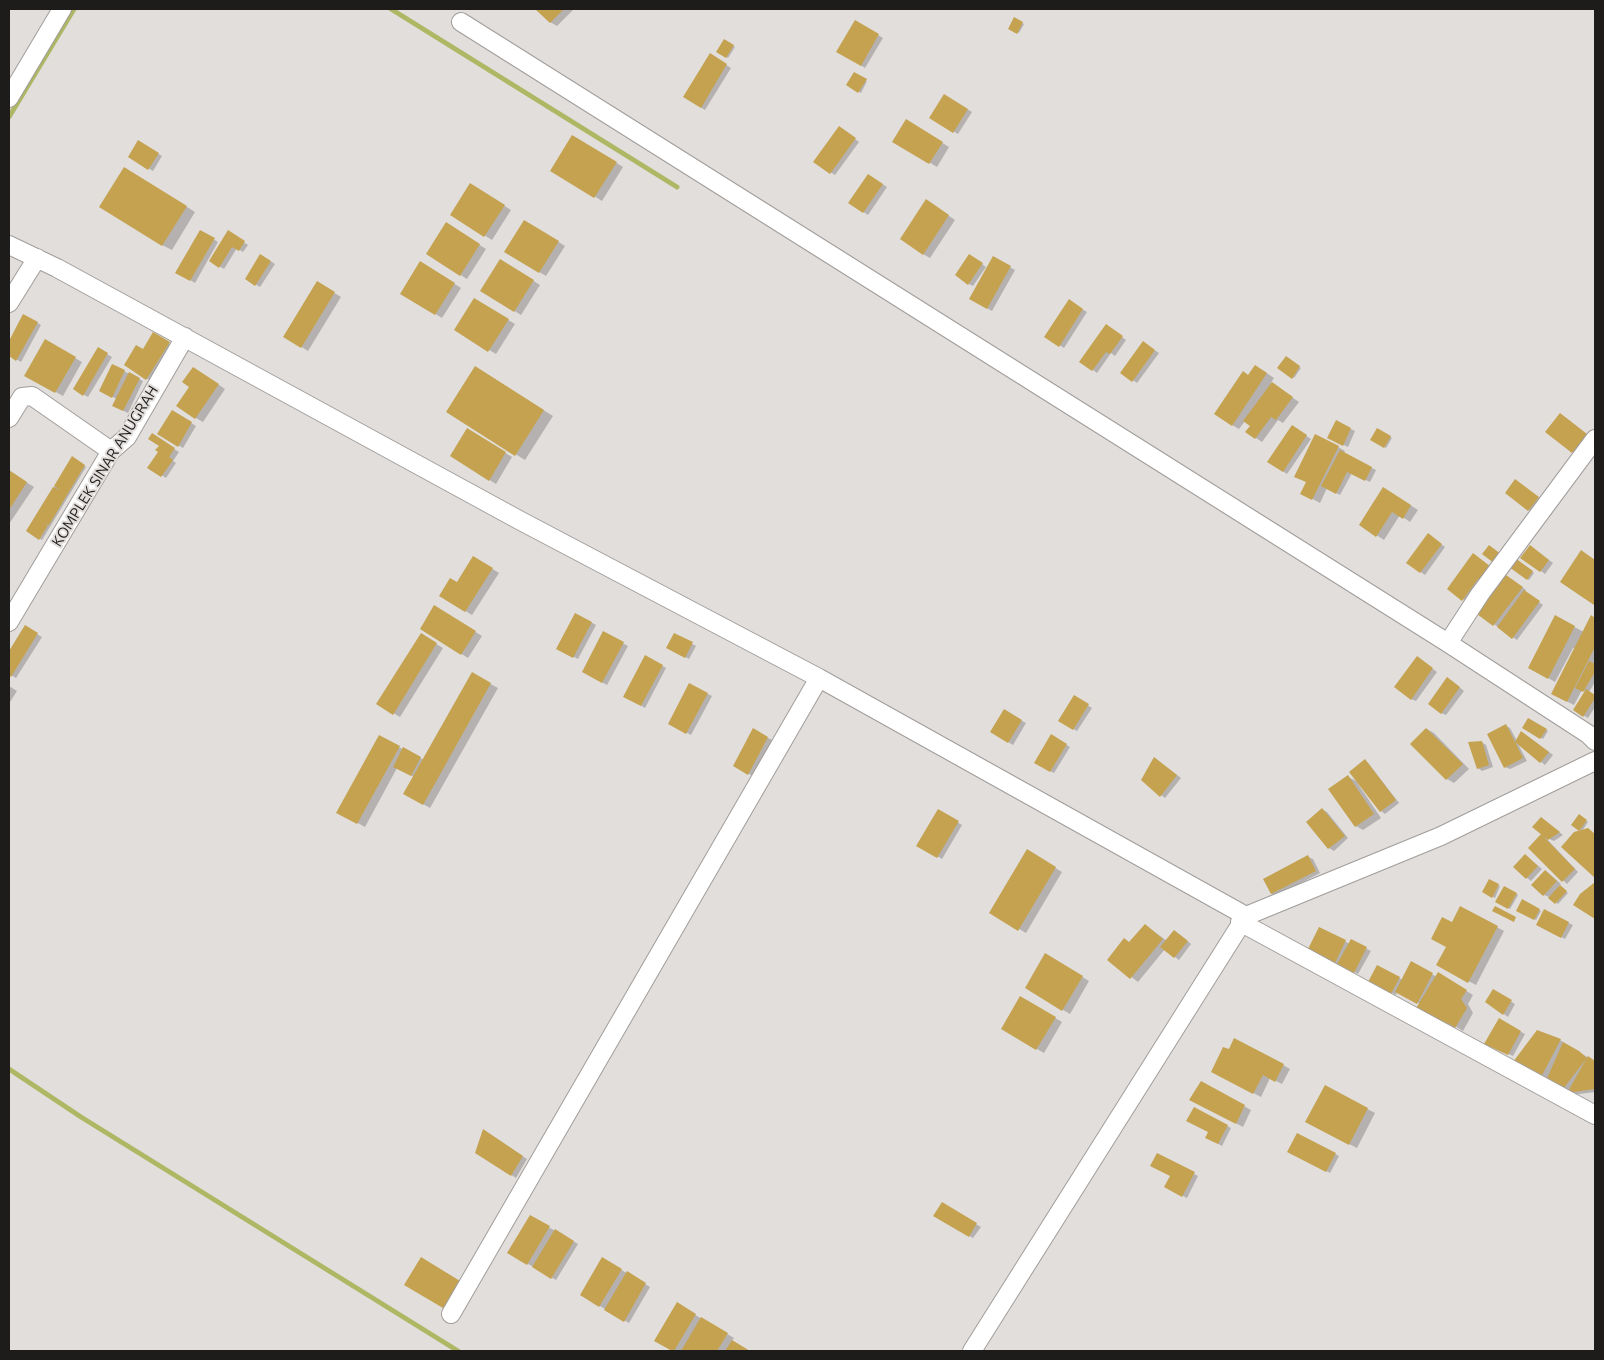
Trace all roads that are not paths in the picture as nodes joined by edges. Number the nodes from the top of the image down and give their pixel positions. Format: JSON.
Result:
{"nodes":[{"id":1,"x":62,"y":9,"type":"edge"},
{"id":2,"x":461,"y":22,"type":"dead end"},
{"id":3,"x":9,"y":98,"type":"edge"},
{"id":4,"x":9,"y":245,"type":"edge"},
{"id":5,"x":36,"y":258,"type":"junction"},
{"id":6,"x":9,"y":303,"type":"edge"},
{"id":7,"x":185,"y":337,"type":"junction"},
{"id":8,"x":9,"y":418,"type":"edge"},
{"id":9,"x":1595,"y":440,"type":"edge"},
{"id":10,"x":112,"y":450,"type":"junction"},
{"id":11,"x":9,"y":622,"type":"edge"},
{"id":12,"x":1448,"y":643,"type":"junction"},
{"id":13,"x":819,"y":678,"type":"junction"},
{"id":14,"x":1595,"y":741,"type":"edge"},
{"id":15,"x":1595,"y":761,"type":"edge"},
{"id":16,"x":1243,"y":919,"type":"junction"},
{"id":17,"x":1595,"y":1115,"type":"edge"},
{"id":18,"x":451,"y":1314,"type":"dead end"},
{"id":19,"x":972,"y":1351,"type":"edge"}],
"edges":[{"from":1,"to":3,"type":"street"},
{"from":2,"to":12,"type":"street"},
{"from":4,"to":5,"type":"street"},
{"from":5,"to":6,"type":"street"},
{"from":5,"to":7,"type":"street"},
{"from":7,"to":10,"type":"street","name":"KOMPLEK SINAR ANUGRAH"},
{"from":7,"to":13,"type":"street"},
{"from":8,"to":10,"type":"street"},
{"from":9,"to":12,"type":"street"},
{"from":10,"to":11,"type":"street","name":"KOMPLEK SINAR ANUGRAH"},
{"from":12,"to":14,"type":"street"},
{"from":13,"to":16,"type":"street"},
{"from":13,"to":18,"type":"street"},
{"from":15,"to":16,"type":"street"},
{"from":16,"to":17,"type":"street"},
{"from":16,"to":19,"type":"street"}]}
